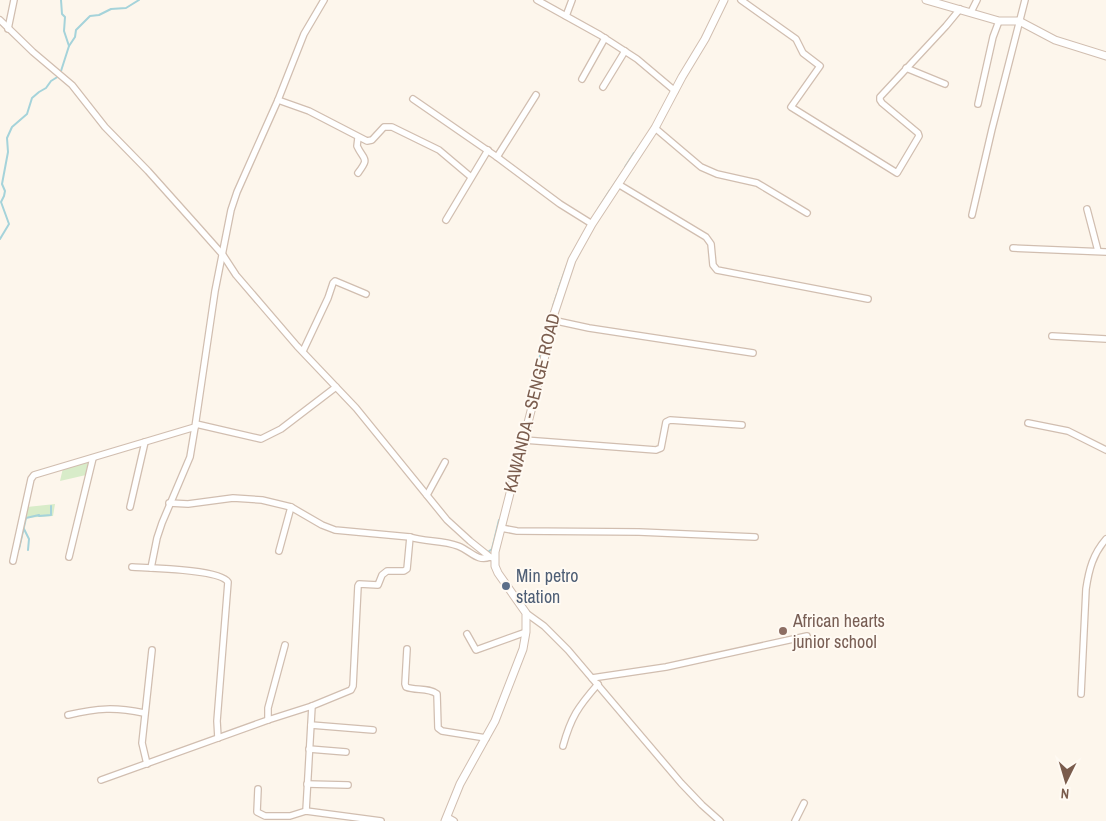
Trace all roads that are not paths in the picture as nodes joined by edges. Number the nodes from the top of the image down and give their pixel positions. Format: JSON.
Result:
{"nodes":[{"id":1,"x":14,"y":0,"type":"edge"},
{"id":2,"x":324,"y":0,"type":"edge"},
{"id":3,"x":537,"y":0,"type":"edge"},
{"id":4,"x":572,"y":0,"type":"edge"},
{"id":5,"x":724,"y":0,"type":"edge"},
{"id":6,"x":741,"y":0,"type":"edge"},
{"id":7,"x":926,"y":0,"type":"edge"},
{"id":8,"x":977,"y":0,"type":"edge"},
{"id":9,"x":1025,"y":0,"type":"edge"},
{"id":10,"x":960,"y":9,"type":"junction"},
{"id":11,"x":971,"y":12,"type":"junction"},
{"id":12,"x":566,"y":16,"type":"junction"},
{"id":13,"x":0,"y":20,"type":"edge"},
{"id":14,"x":999,"y":21,"type":"junction"},
{"id":15,"x":1019,"y":21,"type":"junction"},
{"id":16,"x":8,"y":29,"type":"junction"},
{"id":17,"x":605,"y":38,"type":"junction"},
{"id":18,"x":625,"y":51,"type":"junction"},
{"id":19,"x":1106,"y":56,"type":"edge"},
{"id":20,"x":906,"y":68,"type":"junction"},
{"id":21,"x":582,"y":79,"type":"dead end"},
{"id":22,"x":945,"y":84,"type":"dead end"},
{"id":23,"x":603,"y":87,"type":"dead end"},
{"id":24,"x":675,"y":91,"type":"junction"},
{"id":25,"x":536,"y":95,"type":"dead end"},
{"id":26,"x":413,"y":99,"type":"dead end"},
{"id":27,"x":278,"y":100,"type":"junction"},
{"id":28,"x":978,"y":104,"type":"dead end"},
{"id":29,"x":655,"y":128,"type":"junction"},
{"id":30,"x":358,"y":138,"type":"junction"},
{"id":31,"x":488,"y":150,"type":"junction"},
{"id":32,"x":497,"y":157,"type":"junction"},
{"id":33,"x":358,"y":173,"type":"dead end"},
{"id":34,"x":472,"y":177,"type":"junction"},
{"id":35,"x":618,"y":184,"type":"junction"},
{"id":36,"x":1087,"y":209,"type":"dead end"},
{"id":37,"x":806,"y":213,"type":"dead end"},
{"id":38,"x":972,"y":215,"type":"dead end"},
{"id":39,"x":446,"y":220,"type":"dead end"},
{"id":40,"x":592,"y":224,"type":"junction"},
{"id":41,"x":1014,"y":248,"type":"dead end"},
{"id":42,"x":1098,"y":251,"type":"junction"},
{"id":43,"x":1106,"y":252,"type":"edge"},
{"id":44,"x":222,"y":255,"type":"junction"},
{"id":45,"x":366,"y":294,"type":"dead end"},
{"id":46,"x":868,"y":299,"type":"dead end"},
{"id":47,"x":552,"y":320,"type":"junction"},
{"id":48,"x":1052,"y":336,"type":"dead end"},
{"id":49,"x":1106,"y":339,"type":"edge"},
{"id":50,"x":302,"y":351,"type":"junction"},
{"id":51,"x":753,"y":353,"type":"dead end"},
{"id":52,"x":336,"y":387,"type":"junction"},
{"id":53,"x":1028,"y":423,"type":"dead end"},
{"id":54,"x":742,"y":425,"type":"dead end"},
{"id":55,"x":195,"y":426,"type":"junction"},
{"id":56,"x":524,"y":440,"type":"junction"},
{"id":57,"x":145,"y":442,"type":"junction"},
{"id":58,"x":1106,"y":450,"type":"edge"},
{"id":59,"x":93,"y":458,"type":"junction"},
{"id":60,"x":444,"y":462,"type":"dead end"},
{"id":61,"x":427,"y":495,"type":"junction"},
{"id":62,"x":169,"y":503,"type":"junction"},
{"id":63,"x":130,"y":507,"type":"dead end"},
{"id":64,"x":291,"y":507,"type":"junction"},
{"id":65,"x":501,"y":528,"type":"junction"},
{"id":66,"x":410,"y":536,"type":"junction"},
{"id":67,"x":755,"y":537,"type":"dead end"},
{"id":68,"x":1106,"y":539,"type":"edge"},
{"id":69,"x":278,"y":550,"type":"dead end"},
{"id":70,"x":69,"y":557,"type":"dead end"},
{"id":71,"x":492,"y":558,"type":"junction"},
{"id":72,"x":13,"y":561,"type":"dead end"},
{"id":73,"x":132,"y":567,"type":"dead end"},
{"id":74,"x":151,"y":568,"type":"junction"},
{"id":75,"x":526,"y":613,"type":"junction"},
{"id":76,"x":526,"y":632,"type":"junction"},
{"id":77,"x":467,"y":634,"type":"dead end"},
{"id":78,"x":807,"y":636,"type":"dead end"},
{"id":79,"x":284,"y":645,"type":"dead end"},
{"id":80,"x":407,"y":649,"type":"dead end"},
{"id":81,"x":152,"y":650,"type":"dead end"},
{"id":82,"x":592,"y":678,"type":"junction"},
{"id":83,"x":598,"y":684,"type":"junction"},
{"id":84,"x":1081,"y":694,"type":"dead end"},
{"id":85,"x":312,"y":706,"type":"junction"},
{"id":86,"x":144,"y":713,"type":"junction"},
{"id":87,"x":68,"y":715,"type":"dead end"},
{"id":88,"x":268,"y":720,"type":"junction"},
{"id":89,"x":310,"y":725,"type":"junction"},
{"id":90,"x":373,"y":730,"type":"dead end"},
{"id":91,"x":218,"y":738,"type":"junction"},
{"id":92,"x":486,"y":738,"type":"junction"},
{"id":93,"x":563,"y":746,"type":"dead end"},
{"id":94,"x":309,"y":749,"type":"junction"},
{"id":95,"x":346,"y":752,"type":"dead end"},
{"id":96,"x":147,"y":764,"type":"junction"},
{"id":97,"x":102,"y":780,"type":"dead end"},
{"id":98,"x":307,"y":784,"type":"junction"},
{"id":99,"x":348,"y":785,"type":"dead end"},
{"id":100,"x":258,"y":789,"type":"dead end"},
{"id":101,"x":804,"y":804,"type":"dead end"},
{"id":102,"x":306,"y":811,"type":"junction"},
{"id":103,"x":290,"y":818,"type":"edge"},
{"id":104,"x":446,"y":819,"type":"edge"},
{"id":105,"x":381,"y":821,"type":"edge"},
{"id":106,"x":454,"y":821,"type":"edge"},
{"id":107,"x":720,"y":821,"type":"edge"},
{"id":108,"x":795,"y":821,"type":"edge"}],
"edges":[{"from":1,"to":16,"type":"street"},
{"from":2,"to":27,"type":"street"},
{"from":3,"to":12,"type":"street"},
{"from":4,"to":12,"type":"street"},
{"from":5,"to":24,"type":"street","name":"KAWANDA - SENGE ROAD"},
{"from":6,"to":20,"type":"street"},
{"from":7,"to":10,"type":"street"},
{"from":8,"to":11,"type":"street"},
{"from":9,"to":15,"type":"street"},
{"from":10,"to":11,"type":"street"},
{"from":10,"to":20,"type":"street"},
{"from":11,"to":14,"type":"street"},
{"from":12,"to":17,"type":"street"},
{"from":13,"to":16,"type":"street"},
{"from":14,"to":15,"type":"street"},
{"from":14,"to":28,"type":"street"},
{"from":15,"to":19,"type":"street"},
{"from":15,"to":38,"type":"street"},
{"from":16,"to":44,"type":"street"},
{"from":17,"to":18,"type":"street"},
{"from":17,"to":21,"type":"street"},
{"from":18,"to":23,"type":"street"},
{"from":18,"to":24,"type":"street"},
{"from":20,"to":22,"type":"street"},
{"from":24,"to":29,"type":"street","name":"KAWANDA - SENGE ROAD"},
{"from":25,"to":32,"type":"street"},
{"from":26,"to":31,"type":"street"},
{"from":27,"to":30,"type":"street"},
{"from":27,"to":44,"type":"street"},
{"from":29,"to":35,"type":"street","name":"KAWANDA - SENGE ROAD"},
{"from":29,"to":37,"type":"street"},
{"from":30,"to":33,"type":"street"},
{"from":30,"to":34,"type":"street"},
{"from":31,"to":32,"type":"street"},
{"from":31,"to":34,"type":"street"},
{"from":32,"to":40,"type":"street"},
{"from":34,"to":39,"type":"street"},
{"from":35,"to":40,"type":"street","name":"KAWANDA - SENGE ROAD"},
{"from":35,"to":46,"type":"street"},
{"from":36,"to":42,"type":"street"},
{"from":40,"to":47,"type":"street","name":"KAWANDA - SENGE ROAD"},
{"from":41,"to":42,"type":"street"},
{"from":42,"to":43,"type":"street"},
{"from":44,"to":50,"type":"street"},
{"from":44,"to":55,"type":"street"},
{"from":45,"to":50,"type":"street"},
{"from":47,"to":51,"type":"street"},
{"from":47,"to":56,"type":"street","name":"KAWANDA - SENGE ROAD"},
{"from":48,"to":49,"type":"street"},
{"from":50,"to":52,"type":"street"},
{"from":52,"to":55,"type":"street"},
{"from":52,"to":61,"type":"street"},
{"from":53,"to":58,"type":"street"},
{"from":54,"to":56,"type":"street"},
{"from":55,"to":57,"type":"street"},
{"from":55,"to":62,"type":"street"},
{"from":56,"to":65,"type":"street","name":"KAWANDA - SENGE ROAD"},
{"from":57,"to":59,"type":"street"},
{"from":57,"to":63,"type":"street"},
{"from":59,"to":70,"type":"street"},
{"from":59,"to":72,"type":"street"},
{"from":60,"to":61,"type":"street"},
{"from":61,"to":71,"type":"street"},
{"from":62,"to":64,"type":"street"},
{"from":62,"to":74,"type":"street"},
{"from":64,"to":66,"type":"street"},
{"from":64,"to":69,"type":"street"},
{"from":65,"to":67,"type":"street"},
{"from":65,"to":71,"type":"street","name":"KAWANDA - SENGE ROAD"},
{"from":66,"to":71,"type":"street"},
{"from":66,"to":85,"type":"street"},
{"from":68,"to":84,"type":"street"},
{"from":71,"to":75,"type":"street"},
{"from":73,"to":74,"type":"street"},
{"from":74,"to":91,"type":"street"},
{"from":75,"to":76,"type":"street"},
{"from":75,"to":82,"type":"street"},
{"from":76,"to":77,"type":"street"},
{"from":76,"to":92,"type":"street"},
{"from":78,"to":82,"type":"street"},
{"from":79,"to":88,"type":"street"},
{"from":80,"to":92,"type":"street"},
{"from":81,"to":86,"type":"street"},
{"from":82,"to":83,"type":"street"},
{"from":83,"to":93,"type":"street"},
{"from":83,"to":107,"type":"street"},
{"from":85,"to":88,"type":"street"},
{"from":85,"to":89,"type":"street"},
{"from":86,"to":87,"type":"street"},
{"from":86,"to":96,"type":"street"},
{"from":88,"to":91,"type":"street"},
{"from":89,"to":90,"type":"street"},
{"from":89,"to":94,"type":"street"},
{"from":91,"to":96,"type":"street"},
{"from":92,"to":104,"type":"street"},
{"from":94,"to":95,"type":"street"},
{"from":94,"to":98,"type":"street"},
{"from":96,"to":97,"type":"street"},
{"from":98,"to":99,"type":"street"},
{"from":98,"to":102,"type":"street"},
{"from":100,"to":103,"type":"street"},
{"from":101,"to":108,"type":"street"},
{"from":102,"to":103,"type":"street"},
{"from":102,"to":105,"type":"street"},
{"from":104,"to":106,"type":"street"}]}
